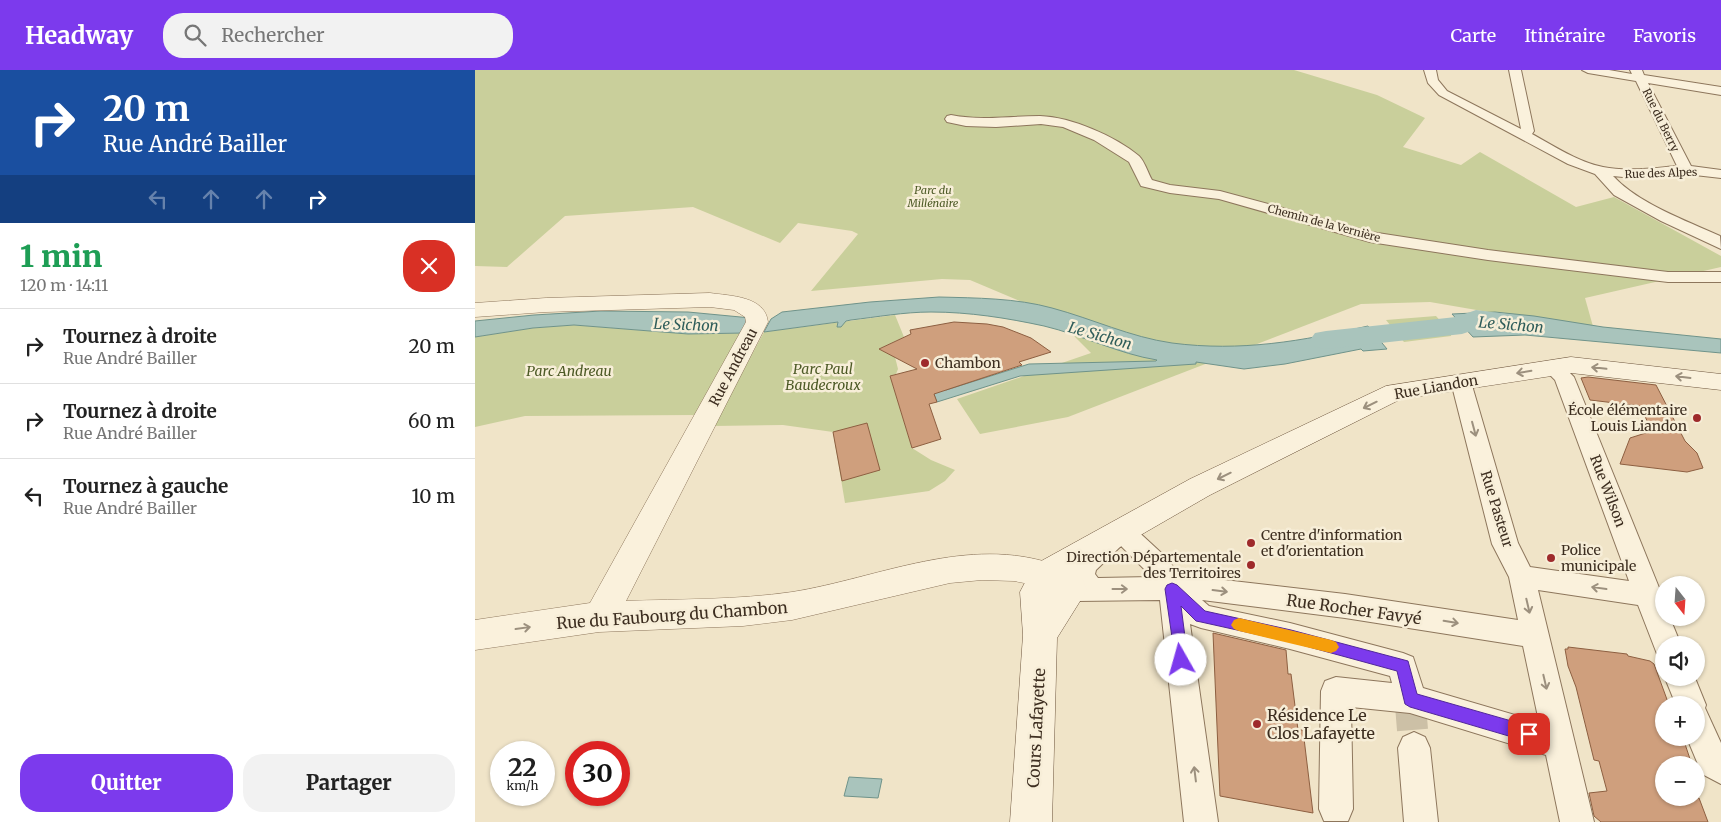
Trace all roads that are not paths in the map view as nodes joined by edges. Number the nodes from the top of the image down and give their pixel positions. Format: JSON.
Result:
{"nodes":[{"id":1,"x":1430,"y":70,"type":"edge"},
{"id":2,"x":1515,"y":70,"type":"edge"},
{"id":3,"x":1588,"y":70,"type":"edge"},
{"id":4,"x":1638,"y":74,"type":"edge"},
{"id":5,"x":1721,"y":91,"type":"edge"},
{"id":6,"x":951,"y":119,"type":"dead end"},
{"id":7,"x":1524,"y":135,"type":"junction"},
{"id":8,"x":1686,"y":170,"type":"junction"},
{"id":9,"x":1600,"y":171,"type":"junction"},
{"id":10,"x":1721,"y":174,"type":"edge"},
{"id":11,"x":1721,"y":244,"type":"edge"},
{"id":12,"x":1721,"y":277,"type":"edge"},
{"id":13,"x":475,"y":310,"type":"edge"},
{"id":14,"x":1553,"y":368,"type":"junction"},
{"id":15,"x":1461,"y":382,"type":"junction"},
{"id":16,"x":1721,"y":382,"type":"edge"},
{"id":17,"x":1121,"y":531,"type":"junction"},
{"id":18,"x":1521,"y":577,"type":"junction"},
{"id":19,"x":1069,"y":585,"type":"junction"},
{"id":20,"x":1172,"y":589,"type":"junction"},
{"id":21,"x":1648,"y":595,"type":"junction"},
{"id":22,"x":600,"y":617,"type":"junction"},
{"id":23,"x":475,"y":635,"type":"edge"},
{"id":24,"x":1535,"y":635,"type":"junction"},
{"id":25,"x":1664,"y":636,"type":"edge"},
{"id":26,"x":1410,"y":699,"type":"junction"},
{"id":27,"x":1705,"y":739,"type":"edge"},
{"id":28,"x":1559,"y":743,"type":"junction"},
{"id":29,"x":1414,"y":748,"type":"tunnel mouth"},
{"id":30,"x":1717,"y":766,"type":"edge"},
{"id":31,"x":1336,"y":809,"type":"dead end"},
{"id":32,"x":1031,"y":822,"type":"edge"},
{"id":33,"x":1201,"y":822,"type":"edge"},
{"id":34,"x":1421,"y":822,"type":"edge"},
{"id":35,"x":1577,"y":822,"type":"edge"}],
"edges":[{"from":1,"to":7,"type":"street"},
{"from":2,"to":7,"type":"street"},
{"from":3,"to":4,"type":"street"},
{"from":4,"to":5,"type":"street"},
{"from":4,"to":8,"type":"street","name":"Rue du Berry"},
{"from":6,"to":12,"type":"street","name":"Chemin de la Vernière"},
{"from":7,"to":9,"type":"street"},
{"from":8,"to":9,"type":"street","name":"Rue des Alpes"},
{"from":8,"to":10,"type":"street","name":"Rue des Alpes"},
{"from":9,"to":11,"type":"street"},
{"from":13,"to":22,"type":"street","name":"Rue Andreau"},
{"from":14,"to":15,"type":"street","name":"Rue Liandon","one_way":true},
{"from":16,"to":14,"type":"street","name":"Rue Liandon","one_way":true},
{"from":14,"to":21,"type":"street","name":"Rue Wilson"},
{"from":15,"to":17,"type":"street","name":"Rue Liandon","one_way":true},
{"from":15,"to":18,"type":"street","name":"Rue Pasteur","one_way":true},
{"from":17,"to":19,"type":"street","name":"Rue Liandon"},
{"from":17,"to":20,"type":"street"},
{"from":21,"to":18,"type":"street","one_way":true},
{"from":18,"to":24,"type":"street","name":"Rue Pasteur","one_way":true},
{"from":19,"to":20,"type":"street","name":"Rue Rocher Favyé","one_way":true},
{"from":19,"to":22,"type":"street","name":"Rue du Faubourg du Chambon"},
{"from":19,"to":32,"type":"street","name":"Cours Lafayette"},
{"from":20,"to":24,"type":"street","name":"Rue Rocher Favyé","one_way":true},
{"from":20,"to":26,"type":"street"},
{"from":33,"to":20,"type":"street","one_way":true},
{"from":21,"to":25,"type":"street","name":"Rue Wilson"},
{"from":23,"to":22,"type":"street","name":"Rue du Faubourg du Chambon","one_way":true},
{"from":24,"to":28,"type":"street","name":"Rue Pasteur","one_way":true},
{"from":26,"to":28,"type":"street"},
{"from":26,"to":31,"type":"street"},
{"from":27,"to":30,"type":"street"},
{"from":28,"to":35,"type":"street","name":"Rue Pasteur"},
{"from":29,"to":34,"type":"street"}]}
